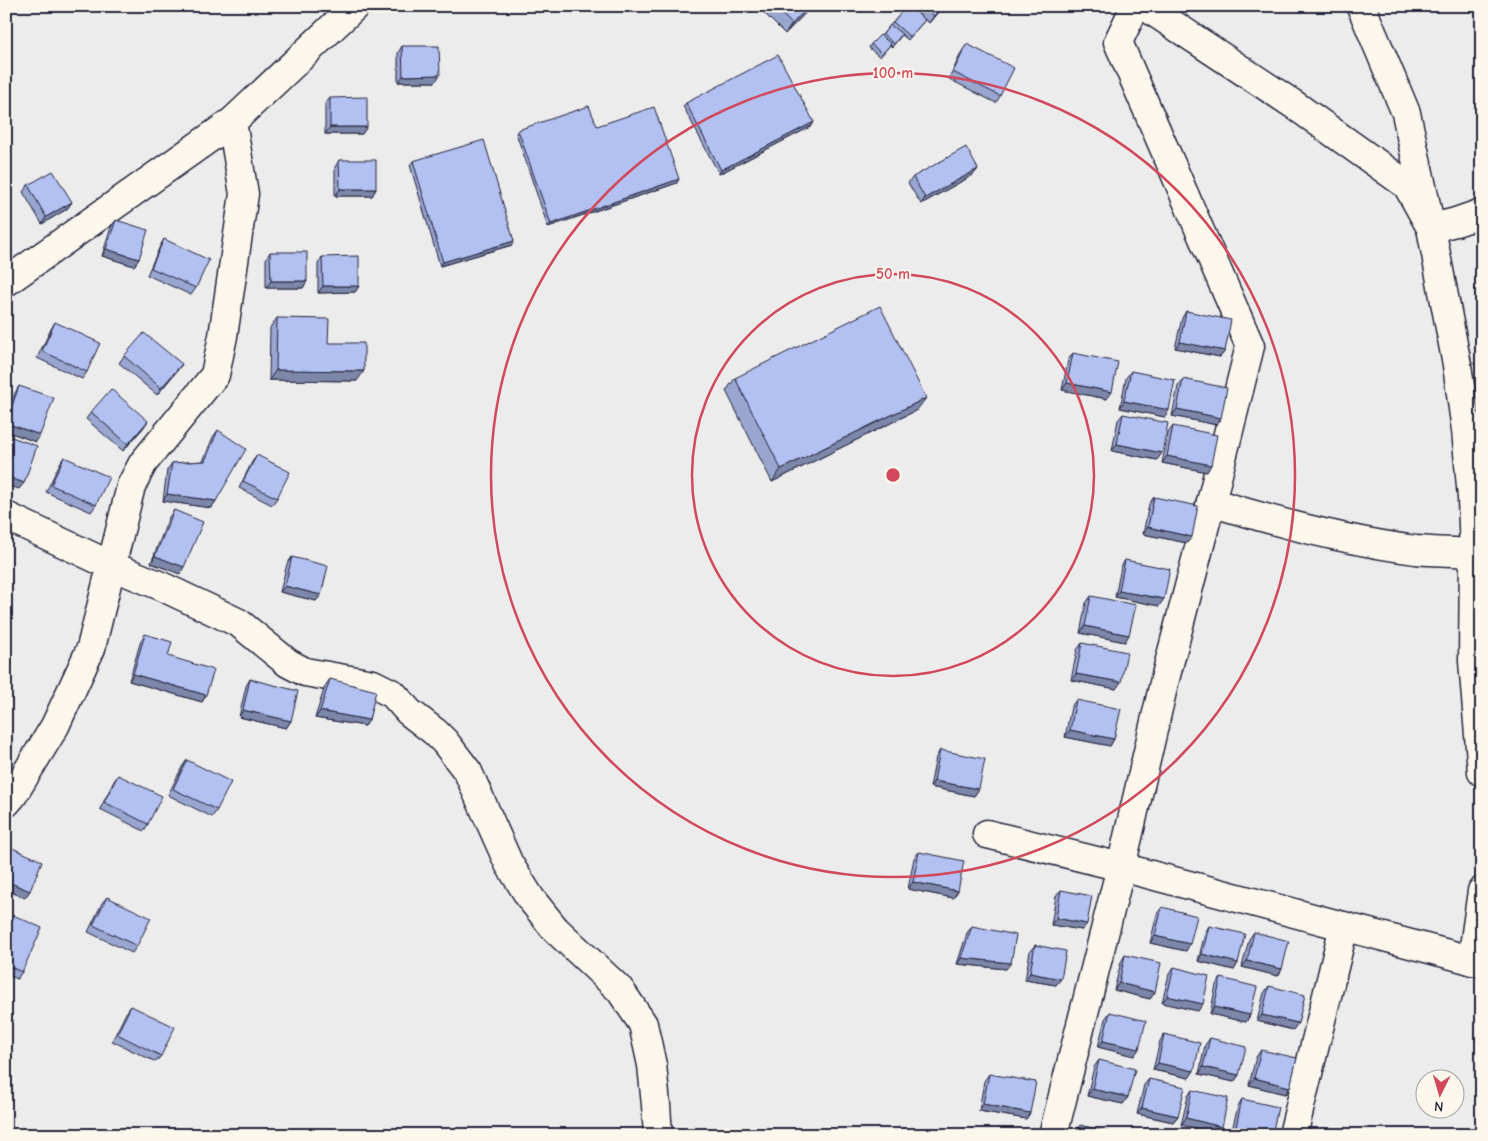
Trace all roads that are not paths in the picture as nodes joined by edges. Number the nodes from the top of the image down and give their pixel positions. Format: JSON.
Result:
{"nodes":[{"id":1,"x":1132,"y":6,"type":"edge"},
{"id":2,"x":1145,"y":6,"type":"edge"},
{"id":3,"x":1361,"y":6,"type":"edge"},
{"id":4,"x":347,"y":9,"type":"edge"},
{"id":5,"x":232,"y":122,"type":"junction"},
{"id":6,"x":1482,"y":213,"type":"edge"},
{"id":7,"x":1431,"y":228,"type":"junction"},
{"id":8,"x":6,"y":282,"type":"edge"},
{"id":9,"x":1211,"y":502,"type":"junction"},
{"id":10,"x":6,"y":516,"type":"edge"},
{"id":11,"x":1478,"y":553,"type":"edge"},
{"id":12,"x":112,"y":566,"type":"junction"},
{"id":13,"x":1482,"y":772,"type":"edge"},
{"id":14,"x":6,"y":803,"type":"edge"},
{"id":15,"x":987,"y":834,"type":"dead end"},
{"id":16,"x":1121,"y":867,"type":"junction"},
{"id":17,"x":1482,"y":890,"type":"edge"},
{"id":18,"x":1344,"y":926,"type":"junction"},
{"id":19,"x":1477,"y":962,"type":"edge"},
{"id":20,"x":658,"y":1135,"type":"edge"},
{"id":21,"x":1053,"y":1135,"type":"edge"},
{"id":22,"x":1293,"y":1135,"type":"edge"}],
"edges":[{"from":1,"to":9,"type":"street"},
{"from":2,"to":7,"type":"street"},
{"from":3,"to":7,"type":"street"},
{"from":4,"to":5,"type":"street"},
{"from":5,"to":8,"type":"street"},
{"from":5,"to":12,"type":"street"},
{"from":6,"to":7,"type":"street"},
{"from":7,"to":11,"type":"street"},
{"from":9,"to":11,"type":"street"},
{"from":9,"to":16,"type":"street"},
{"from":10,"to":12,"type":"street"},
{"from":11,"to":13,"type":"street"},
{"from":12,"to":14,"type":"street"},
{"from":12,"to":20,"type":"street"},
{"from":15,"to":16,"type":"street"},
{"from":16,"to":18,"type":"street"},
{"from":16,"to":21,"type":"street"},
{"from":17,"to":19,"type":"street"},
{"from":18,"to":19,"type":"street"},
{"from":18,"to":22,"type":"street"}]}
